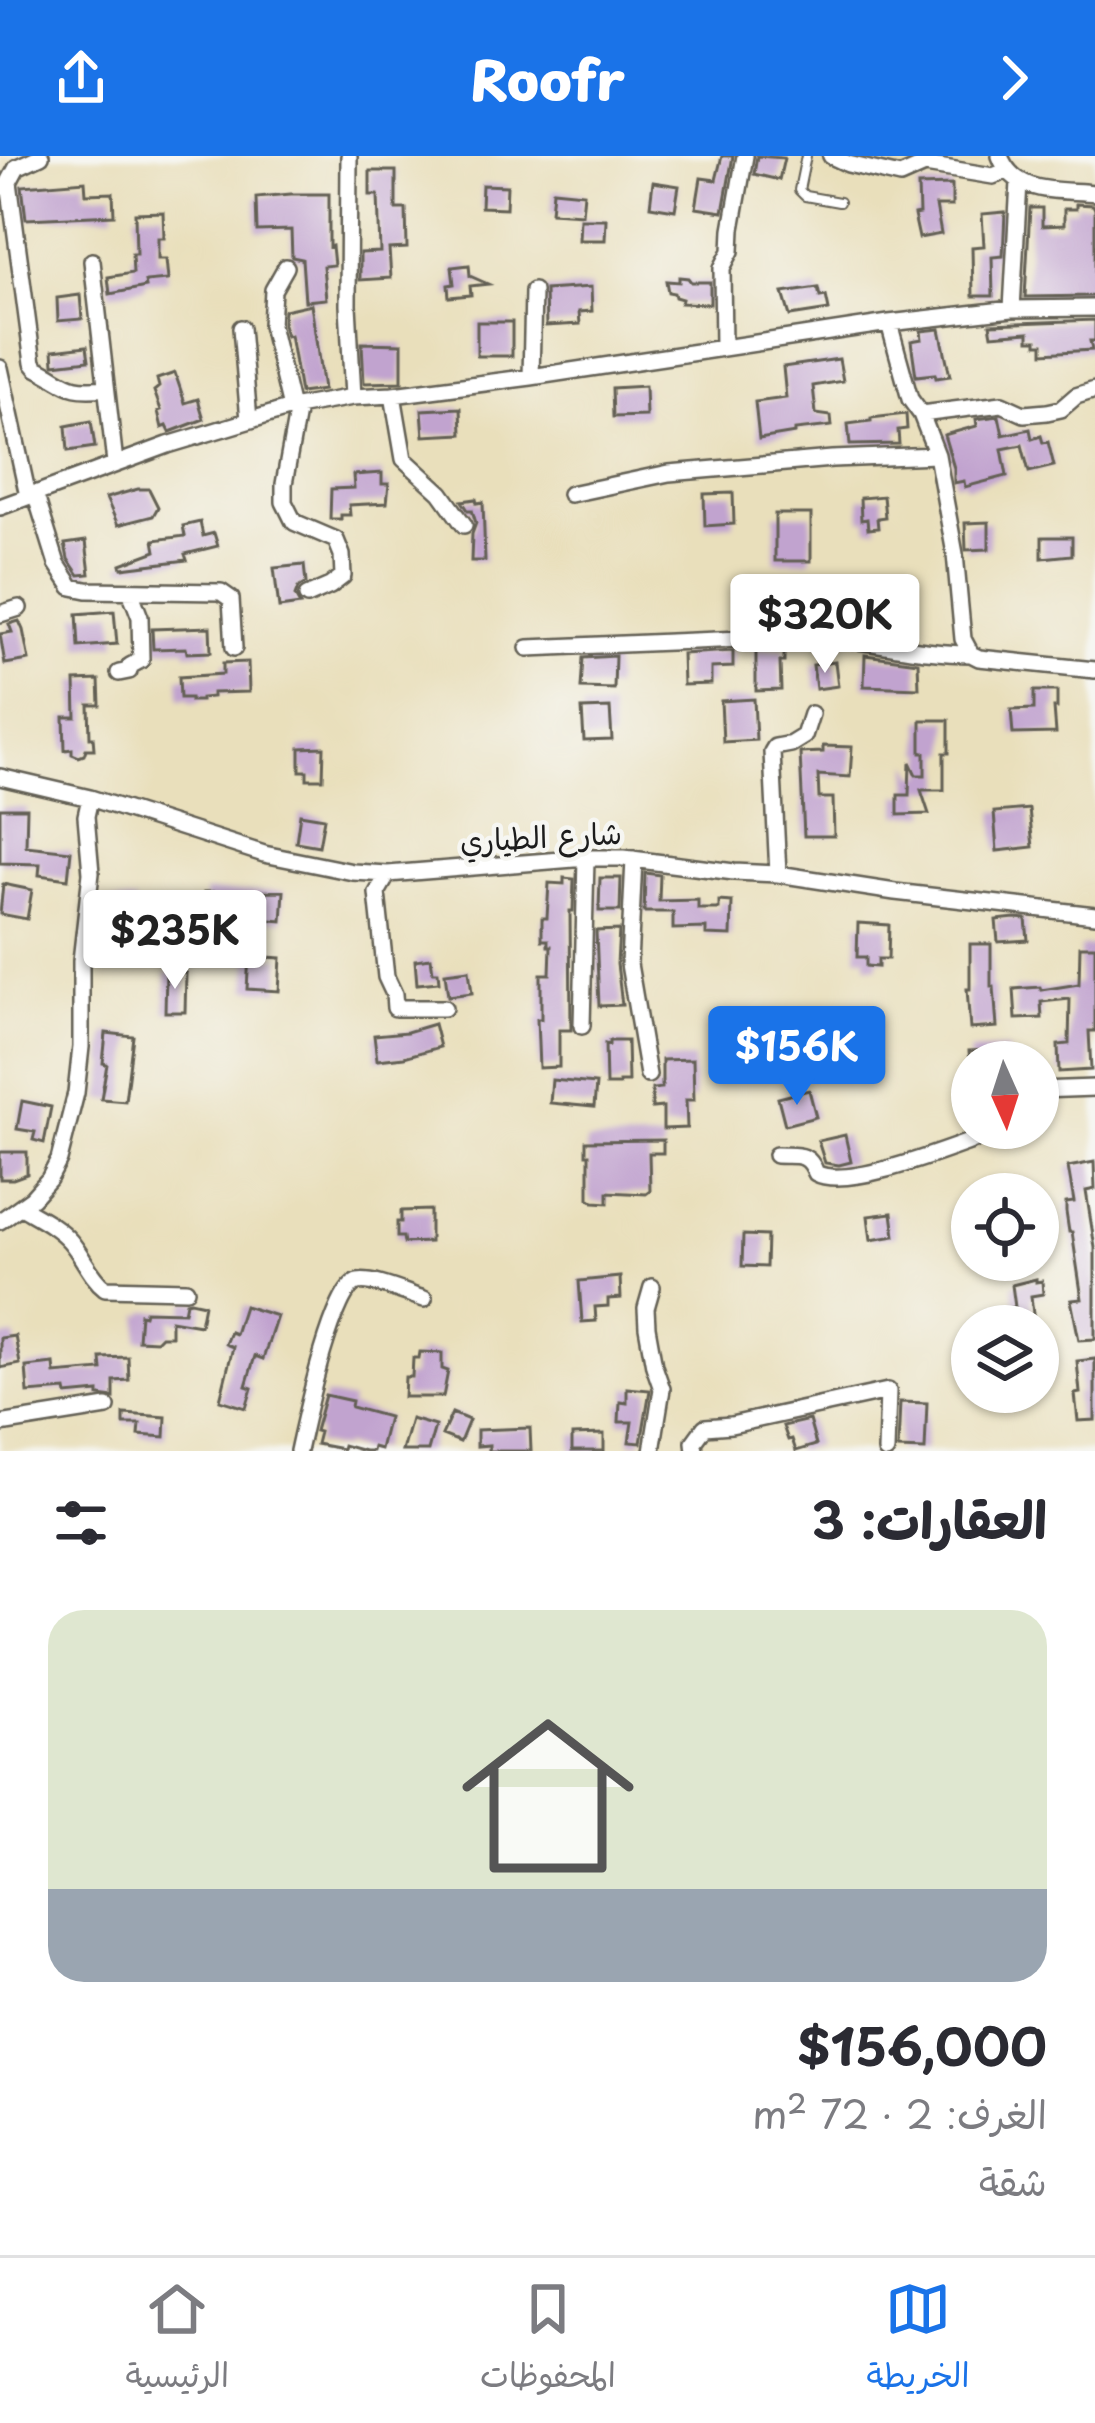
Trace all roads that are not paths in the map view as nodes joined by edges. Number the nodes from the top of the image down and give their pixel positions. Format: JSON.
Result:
{"nodes":[{"id":1,"x":40,"y":156,"type":"edge"},
{"id":2,"x":349,"y":156,"type":"edge"},
{"id":3,"x":745,"y":156,"type":"edge"},
{"id":4,"x":806,"y":156,"type":"edge"},
{"id":5,"x":831,"y":156,"type":"edge"},
{"id":6,"x":1008,"y":170,"type":"edge"},
{"id":7,"x":1095,"y":193,"type":"edge"},
{"id":8,"x":839,"y":202,"type":"dead end"},
{"id":9,"x":92,"y":261,"type":"dead end"},
{"id":10,"x":286,"y":268,"type":"dead end"},
{"id":11,"x":533,"y":292,"type":"dead end"},
{"id":12,"x":1095,"y":308,"type":"edge"},
{"id":13,"x":1012,"y":309,"type":"junction"},
{"id":14,"x":890,"y":323,"type":"junction"},
{"id":15,"x":241,"y":328,"type":"dead end"},
{"id":16,"x":723,"y":348,"type":"junction"},
{"id":17,"x":0,"y":368,"type":"edge"},
{"id":18,"x":531,"y":376,"type":"junction"},
{"id":19,"x":106,"y":388,"type":"junction"},
{"id":20,"x":1095,"y":390,"type":"edge"},
{"id":21,"x":393,"y":395,"type":"junction"},
{"id":22,"x":353,"y":397,"type":"junction"},
{"id":23,"x":294,"y":408,"type":"junction"},
{"id":24,"x":921,"y":414,"type":"junction"},
{"id":25,"x":249,"y":420,"type":"junction"},
{"id":26,"x":937,"y":455,"type":"junction"},
{"id":27,"x":115,"y":464,"type":"junction"},
{"id":28,"x":571,"y":494,"type":"dead end"},
{"id":29,"x":31,"y":495,"type":"junction"},
{"id":30,"x":0,"y":507,"type":"edge"},
{"id":31,"x":464,"y":525,"type":"dead end"},
{"id":32,"x":130,"y":591,"type":"junction"},
{"id":33,"x":307,"y":596,"type":"dead end"},
{"id":34,"x":19,"y":608,"type":"dead end"},
{"id":35,"x":0,"y":614,"type":"edge"},
{"id":36,"x":234,"y":648,"type":"dead end"},
{"id":37,"x":528,"y":648,"type":"dead end"},
{"id":38,"x":971,"y":654,"type":"junction"},
{"id":39,"x":1095,"y":670,"type":"edge"},
{"id":40,"x":119,"y":673,"type":"dead end"},
{"id":41,"x":811,"y":714,"type":"dead end"},
{"id":42,"x":0,"y":776,"type":"edge"},
{"id":43,"x":90,"y":798,"type":"junction"},
{"id":44,"x":586,"y":858,"type":"junction"},
{"id":45,"x":634,"y":860,"type":"junction"},
{"id":46,"x":388,"y":874,"type":"junction"},
{"id":47,"x":778,"y":874,"type":"junction"},
{"id":48,"x":1095,"y":915,"type":"edge"},
{"id":49,"x":444,"y":1008,"type":"dead end"},
{"id":50,"x":582,"y":1026,"type":"dead end"},
{"id":51,"x":648,"y":1075,"type":"dead end"},
{"id":52,"x":1095,"y":1088,"type":"edge"},
{"id":53,"x":1059,"y":1089,"type":"edge"},
{"id":54,"x":951,"y":1147,"type":"edge"},
{"id":55,"x":776,"y":1155,"type":"dead end"},
{"id":56,"x":21,"y":1207,"type":"junction"},
{"id":57,"x":0,"y":1221,"type":"edge"},
{"id":58,"x":652,"y":1287,"type":"dead end"},
{"id":59,"x":186,"y":1291,"type":"dead end"},
{"id":60,"x":424,"y":1299,"type":"dead end"},
{"id":61,"x":107,"y":1407,"type":"dead end"},
{"id":62,"x":0,"y":1424,"type":"edge"},
{"id":63,"x":298,"y":1451,"type":"edge"},
{"id":64,"x":652,"y":1451,"type":"edge"},
{"id":65,"x":695,"y":1451,"type":"edge"},
{"id":66,"x":886,"y":1451,"type":"edge"}],
"edges":[{"from":1,"to":19,"type":"street"},
{"from":2,"to":22,"type":"street"},
{"from":3,"to":16,"type":"street"},
{"from":4,"to":8,"type":"lane"},
{"from":5,"to":6,"type":"street"},
{"from":6,"to":7,"type":"street"},
{"from":6,"to":13,"type":"street"},
{"from":9,"to":19,"type":"street"},
{"from":10,"to":23,"type":"street"},
{"from":11,"to":18,"type":"street"},
{"from":12,"to":13,"type":"street"},
{"from":13,"to":14,"type":"street"},
{"from":14,"to":16,"type":"street"},
{"from":14,"to":24,"type":"street"},
{"from":15,"to":25,"type":"street"},
{"from":16,"to":18,"type":"street"},
{"from":17,"to":29,"type":"street"},
{"from":18,"to":21,"type":"street"},
{"from":19,"to":27,"type":"street"},
{"from":20,"to":24,"type":"street"},
{"from":21,"to":22,"type":"street"},
{"from":21,"to":31,"type":"street"},
{"from":22,"to":23,"type":"street"},
{"from":23,"to":25,"type":"street"},
{"from":23,"to":33,"type":"street"},
{"from":24,"to":26,"type":"street"},
{"from":25,"to":27,"type":"street"},
{"from":26,"to":28,"type":"street"},
{"from":26,"to":38,"type":"street"},
{"from":27,"to":29,"type":"street"},
{"from":29,"to":30,"type":"street"},
{"from":29,"to":32,"type":"street"},
{"from":32,"to":36,"type":"street"},
{"from":32,"to":40,"type":"street"},
{"from":34,"to":35,"type":"street"},
{"from":37,"to":38,"type":"street"},
{"from":38,"to":39,"type":"street"},
{"from":41,"to":47,"type":"street"},
{"from":42,"to":43,"type":"street","name":"شارع الطياري"},
{"from":43,"to":46,"type":"street","name":"شارع الطياري"},
{"from":43,"to":56,"type":"street"},
{"from":44,"to":45,"type":"street","name":"شارع الطياري"},
{"from":44,"to":46,"type":"street","name":"شارع الطياري"},
{"from":44,"to":50,"type":"street"},
{"from":45,"to":47,"type":"street","name":"شارع الطياري"},
{"from":45,"to":51,"type":"street"},
{"from":46,"to":49,"type":"street"},
{"from":47,"to":48,"type":"street","name":"شارع الطياري"},
{"from":52,"to":53,"type":"street"},
{"from":54,"to":55,"type":"street"},
{"from":56,"to":57,"type":"street"},
{"from":56,"to":59,"type":"street"},
{"from":58,"to":64,"type":"street"},
{"from":60,"to":63,"type":"street"},
{"from":61,"to":62,"type":"street"},
{"from":65,"to":66,"type":"street"}]}
